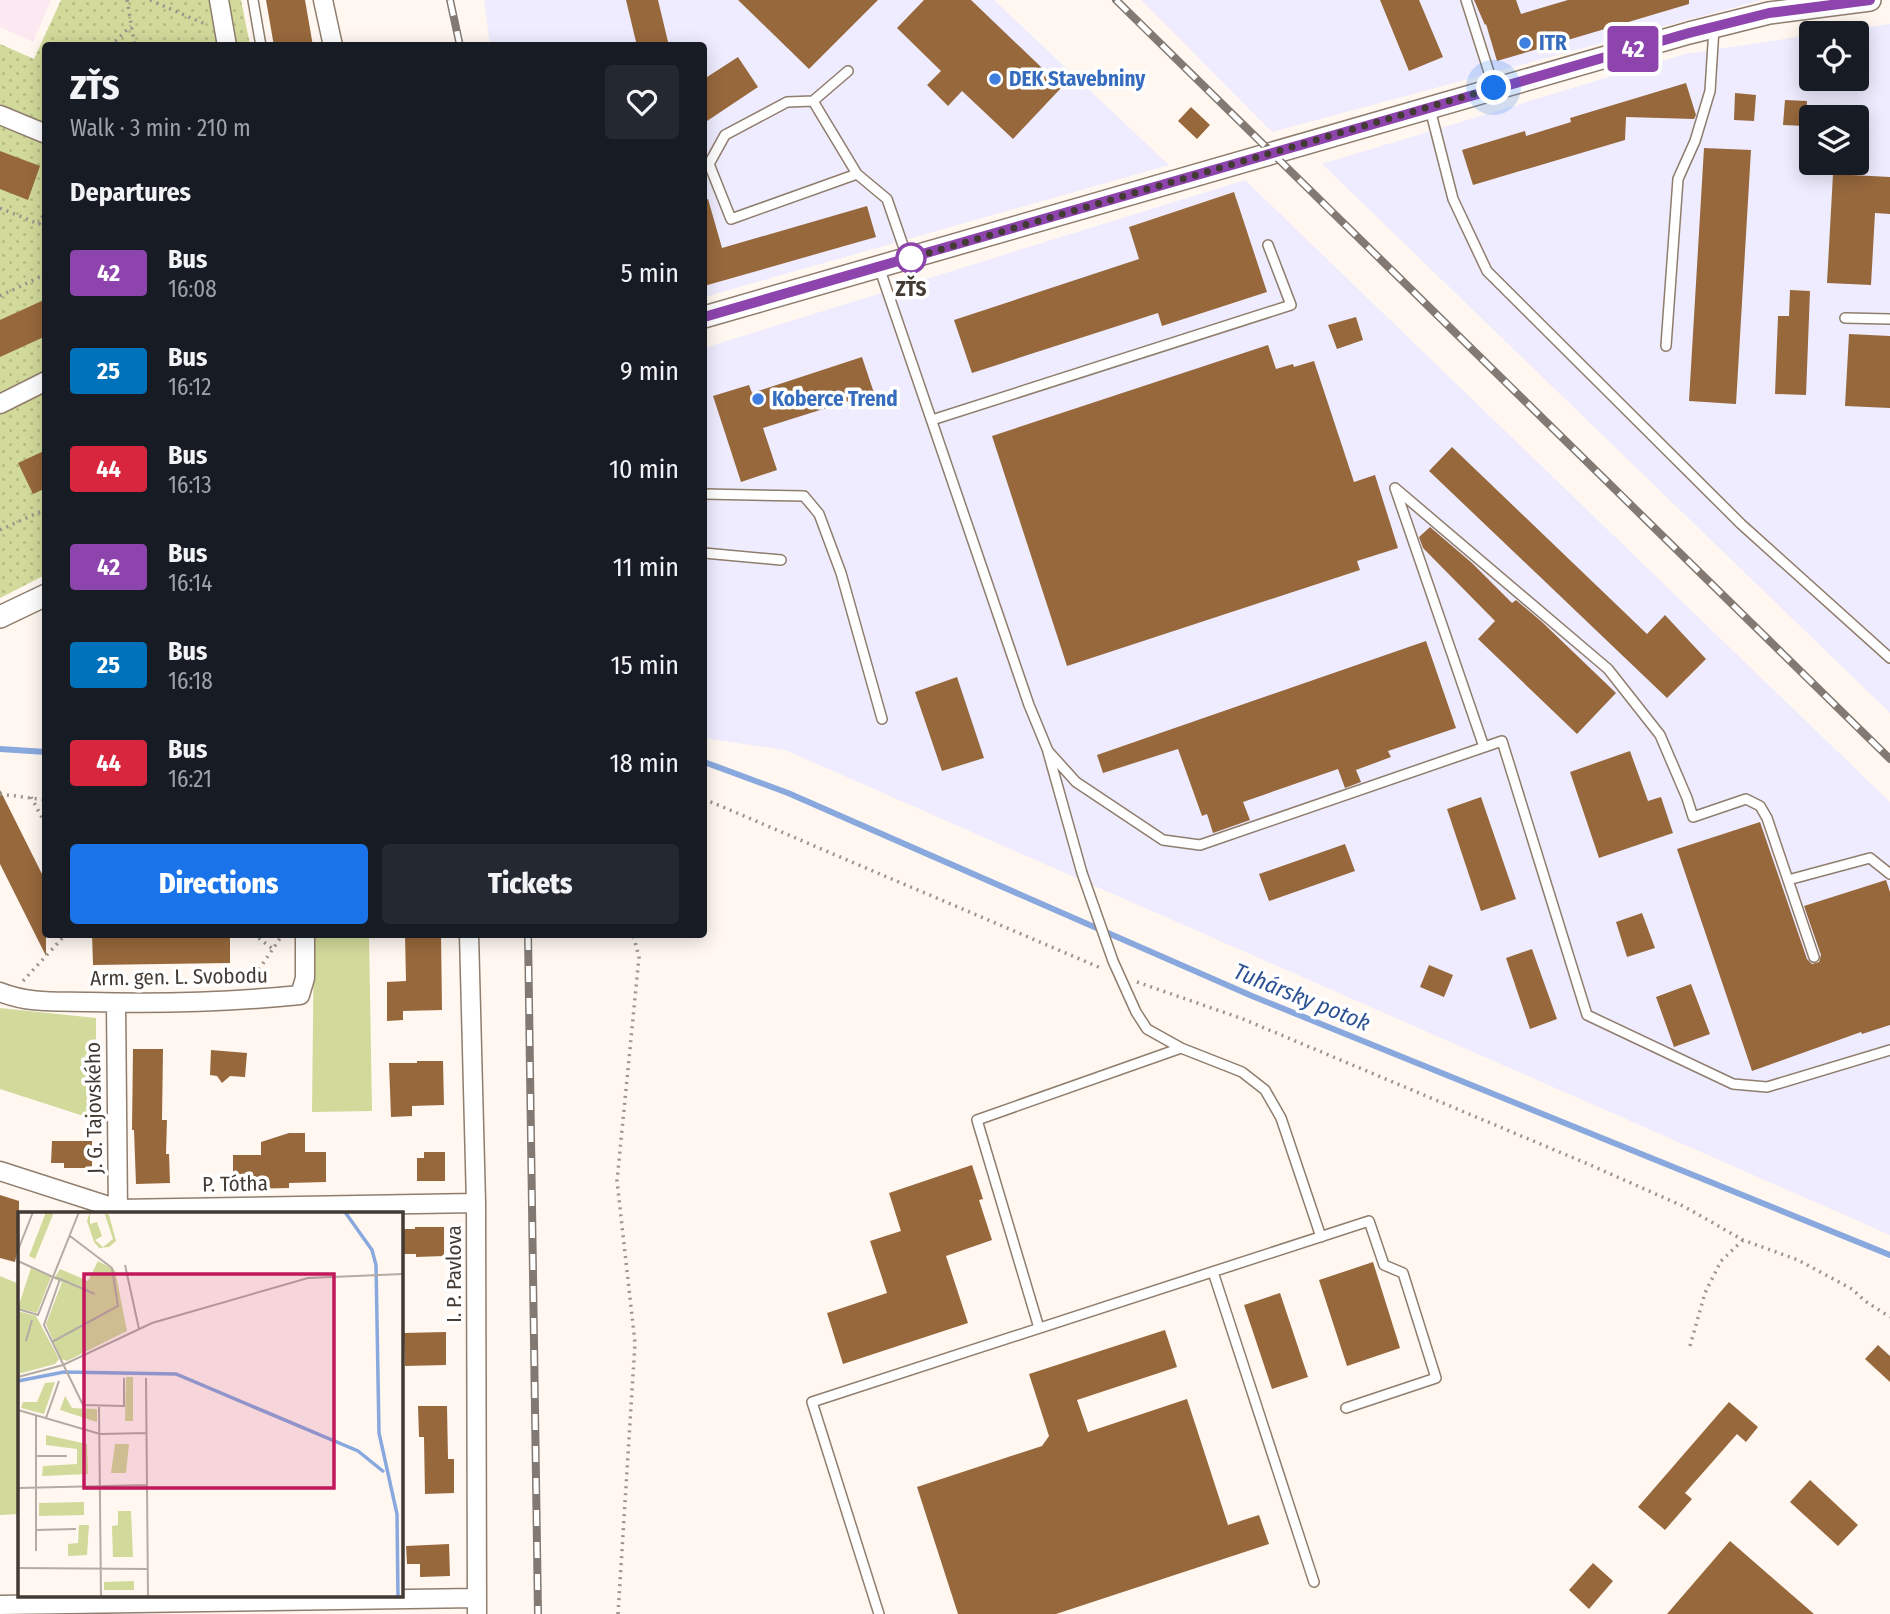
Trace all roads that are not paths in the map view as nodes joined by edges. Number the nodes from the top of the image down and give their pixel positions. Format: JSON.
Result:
{"nodes":[{"id":1,"x":219,"y":0,"type":"edge"},
{"id":2,"x":253,"y":0,"type":"edge"},
{"id":3,"x":323,"y":0,"type":"edge"},
{"id":4,"x":1466,"y":0,"type":"edge"},
{"id":5,"x":1861,"y":0,"type":"edge"},
{"id":6,"x":1767,"y":7,"type":"edge"},
{"id":7,"x":1714,"y":27,"type":"junction"},
{"id":8,"x":226,"y":42,"type":"edge"},
{"id":9,"x":260,"y":42,"type":"edge"},
{"id":10,"x":332,"y":42,"type":"edge"},
{"id":11,"x":848,"y":71,"type":"dead end"},
{"id":12,"x":1494,"y":88,"type":"junction"},
{"id":13,"x":813,"y":101,"type":"junction"},
{"id":14,"x":1429,"y":107,"type":"junction"},
{"id":15,"x":0,"y":115,"type":"edge"},
{"id":16,"x":42,"y":132,"type":"edge"},
{"id":17,"x":857,"y":174,"type":"junction"},
{"id":18,"x":1268,"y":245,"type":"dead end"},
{"id":19,"x":908,"y":259,"type":"junction"},
{"id":20,"x":879,"y":266,"type":"junction"},
{"id":21,"x":707,"y":316,"type":"edge"},
{"id":22,"x":1845,"y":318,"type":"dead end"},
{"id":23,"x":1890,"y":319,"type":"edge"},
{"id":24,"x":1666,"y":346,"type":"dead end"},
{"id":25,"x":42,"y":383,"type":"edge"},
{"id":26,"x":0,"y":404,"type":"edge"},
{"id":27,"x":932,"y":420,"type":"junction"},
{"id":28,"x":707,"y":494,"type":"edge"},
{"id":29,"x":707,"y":553,"type":"edge"},
{"id":30,"x":781,"y":560,"type":"dead end"},
{"id":31,"x":42,"y":597,"type":"edge"},
{"id":32,"x":0,"y":617,"type":"edge"},
{"id":33,"x":1890,"y":643,"type":"edge"},
{"id":34,"x":1887,"y":655,"type":"edge"},
{"id":35,"x":882,"y":719,"type":"dead end"},
{"id":36,"x":1484,"y":747,"type":"junction"},
{"id":37,"x":1048,"y":751,"type":"junction"},
{"id":38,"x":1890,"y":874,"type":"edge"},
{"id":39,"x":1788,"y":880,"type":"junction"},
{"id":40,"x":305,"y":938,"type":"edge"},
{"id":41,"x":469,"y":938,"type":"edge"},
{"id":42,"x":1814,"y":957,"type":"dead end"},
{"id":43,"x":5,"y":994,"type":"edge"},
{"id":44,"x":116,"y":1003,"type":"junction"},
{"id":45,"x":1181,"y":1048,"type":"junction"},
{"id":46,"x":1890,"y":1050,"type":"edge"},
{"id":47,"x":0,"y":1171,"type":"edge"},
{"id":48,"x":476,"y":1203,"type":"junction"},
{"id":49,"x":118,"y":1211,"type":"edge"},
{"id":50,"x":1321,"y":1237,"type":"junction"},
{"id":51,"x":1213,"y":1272,"type":"junction"},
{"id":52,"x":1039,"y":1328,"type":"junction"},
{"id":53,"x":1346,"y":1408,"type":"dead end"},
{"id":54,"x":1314,"y":1582,"type":"dead end"},
{"id":55,"x":120,"y":1604,"type":"edge"},
{"id":56,"x":0,"y":1605,"type":"edge"},
{"id":57,"x":477,"y":1606,"type":"edge"},
{"id":58,"x":880,"y":1614,"type":"edge"}],
"edges":[{"from":1,"to":8,"type":"street"},
{"from":2,"to":9,"type":"lane"},
{"from":3,"to":10,"type":"street"},
{"from":4,"to":12,"type":"lane"},
{"from":5,"to":6,"type":"street"},
{"from":6,"to":7,"type":"street"},
{"from":7,"to":12,"type":"street"},
{"from":7,"to":24,"type":"lane"},
{"from":11,"to":13,"type":"lane"},
{"from":12,"to":14,"type":"street"},
{"from":13,"to":17,"type":"lane"},
{"from":13,"to":17,"type":"lane"},
{"from":14,"to":19,"type":"street"},
{"from":14,"to":34,"type":"lane"},
{"from":15,"to":16,"type":"street"},
{"from":17,"to":19,"type":"lane"},
{"from":18,"to":27,"type":"lane"},
{"from":19,"to":20,"type":"street"},
{"from":20,"to":21,"type":"street"},
{"from":20,"to":27,"type":"lane"},
{"from":22,"to":23,"type":"lane"},
{"from":25,"to":26,"type":"street"},
{"from":27,"to":37,"type":"lane"},
{"from":28,"to":35,"type":"lane"},
{"from":29,"to":30,"type":"lane"},
{"from":31,"to":32,"type":"street"},
{"from":33,"to":34,"type":"lane"},
{"from":36,"to":37,"type":"lane"},
{"from":36,"to":39,"type":"lane"},
{"from":36,"to":46,"type":"lane"},
{"from":37,"to":45,"type":"lane"},
{"from":38,"to":39,"type":"lane"},
{"from":39,"to":42,"type":"lane"},
{"from":40,"to":44,"type":"street","name":"Arm. gen. L. Svobodu"},
{"from":41,"to":48,"type":"street","name":"I. P. Pavlova"},
{"from":43,"to":44,"type":"street","name":"Arm. gen. L. Svobodu"},
{"from":44,"to":49,"type":"street","name":"J. G. Tajovského"},
{"from":45,"to":50,"type":"lane"},
{"from":45,"to":52,"type":"lane"},
{"from":47,"to":49,"type":"street","name":"P. Tótha"},
{"from":48,"to":49,"type":"street","name":"P. Tótha"},
{"from":48,"to":57,"type":"street","name":"I. P. Pavlova"},
{"from":50,"to":51,"type":"lane"},
{"from":50,"to":53,"type":"lane"},
{"from":51,"to":52,"type":"lane"},
{"from":51,"to":54,"type":"lane"},
{"from":52,"to":58,"type":"lane"},
{"from":55,"to":56,"type":"street"},
{"from":55,"to":57,"type":"street"}]}
